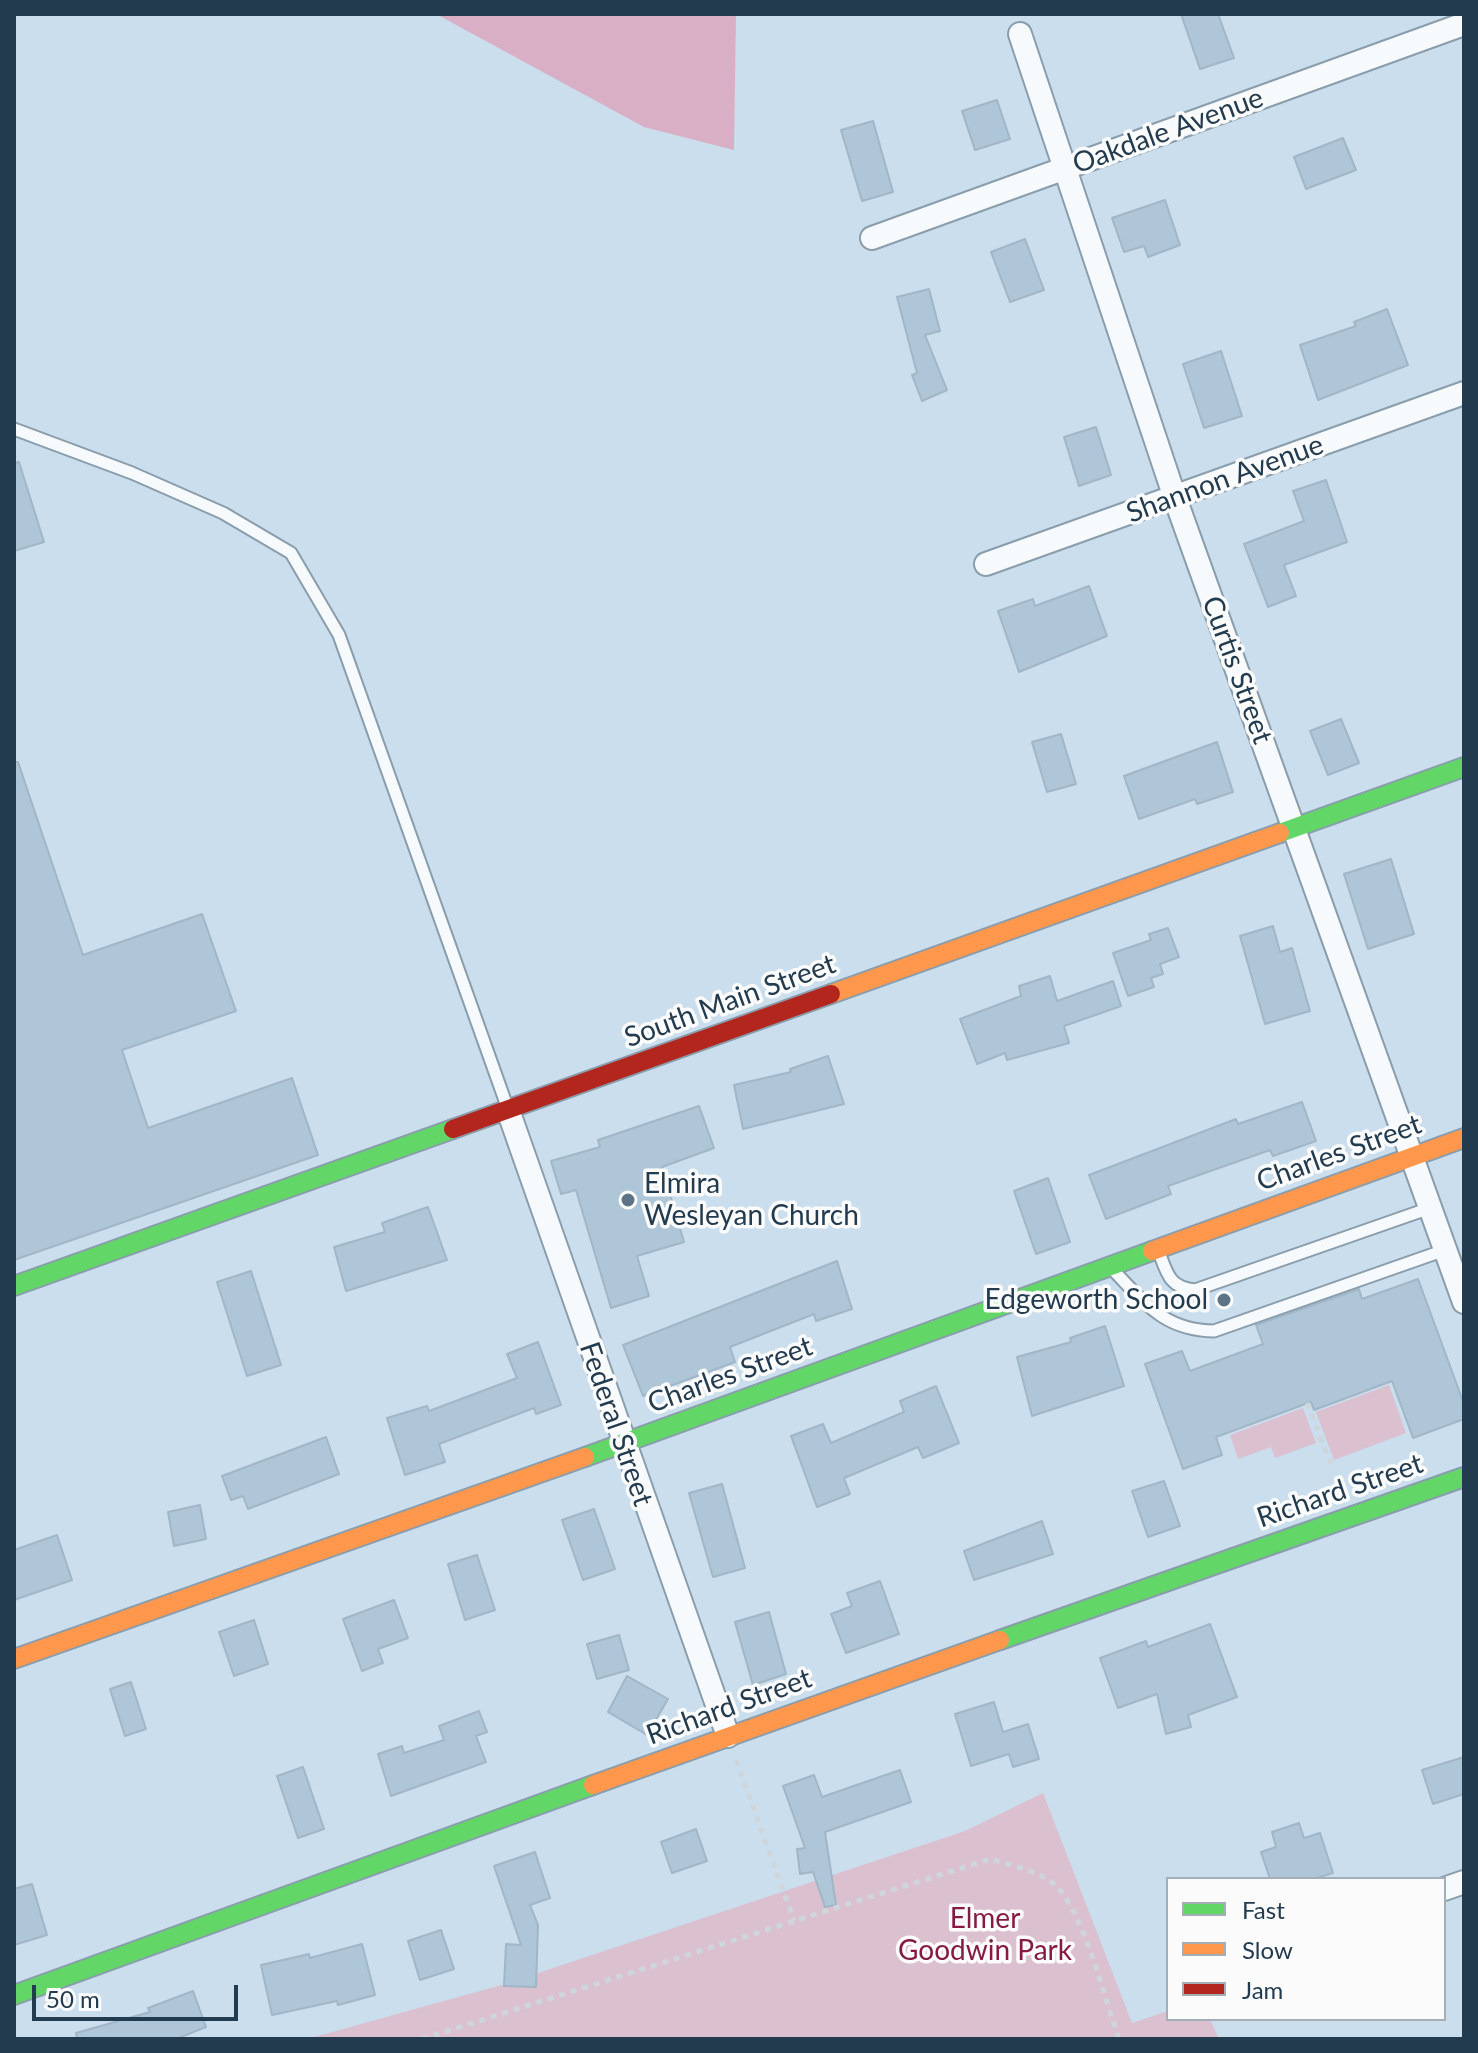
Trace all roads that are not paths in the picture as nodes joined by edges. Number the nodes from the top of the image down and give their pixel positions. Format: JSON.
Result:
{"nodes":[{"id":1,"x":1464,"y":24,"type":"edge"},
{"id":2,"x":1020,"y":34,"type":"dead end"},
{"id":3,"x":1065,"y":169,"type":"junction"},
{"id":4,"x":872,"y":238,"type":"dead end"},
{"id":5,"x":1464,"y":393,"type":"edge"},
{"id":6,"x":14,"y":429,"type":"edge"},
{"id":7,"x":1175,"y":498,"type":"junction"},
{"id":8,"x":986,"y":564,"type":"dead end"},
{"id":9,"x":1464,"y":767,"type":"edge"},
{"id":10,"x":1294,"y":829,"type":"junction"},
{"id":11,"x":508,"y":1110,"type":"junction"},
{"id":12,"x":1464,"y":1138,"type":"edge"},
{"id":13,"x":1411,"y":1157,"type":"junction"},
{"id":14,"x":1430,"y":1208,"type":"junction"},
{"id":15,"x":1158,"y":1249,"type":"junction"},
{"id":16,"x":1445,"y":1250,"type":"junction"},
{"id":17,"x":1110,"y":1266,"type":"junction"},
{"id":18,"x":14,"y":1286,"type":"edge"},
{"id":19,"x":1464,"y":1302,"type":"edge"},
{"id":20,"x":623,"y":1443,"type":"junction"},
{"id":21,"x":1464,"y":1477,"type":"edge"},
{"id":22,"x":14,"y":1659,"type":"edge"},
{"id":23,"x":728,"y":1736,"type":"junction"},
{"id":24,"x":14,"y":1995,"type":"edge"}],
"edges":[{"from":1,"to":3,"type":"street","name":"Oakdale Avenue"},
{"from":2,"to":3,"type":"street","name":"Curtis Street"},
{"from":3,"to":4,"type":"street","name":"Oakdale Avenue"},
{"from":3,"to":7,"type":"street","name":"Curtis Street"},
{"from":5,"to":7,"type":"street","name":"Shannon Avenue"},
{"from":6,"to":11,"type":"lane"},
{"from":7,"to":8,"type":"street","name":"Shannon Avenue"},
{"from":7,"to":10,"type":"street","name":"Curtis Street"},
{"from":9,"to":10,"type":"street","name":"South Main Street"},
{"from":10,"to":11,"type":"street","name":"South Main Street"},
{"from":10,"to":13,"type":"street","name":"Curtis Street"},
{"from":11,"to":18,"type":"street","name":"South Main Street"},
{"from":11,"to":20,"type":"street","name":"Federal Street"},
{"from":12,"to":13,"type":"street","name":"Charles Street"},
{"from":13,"to":14,"type":"street","name":"Curtis Street"},
{"from":13,"to":15,"type":"street","name":"Charles Street"},
{"from":14,"to":15,"type":"lane"},
{"from":14,"to":16,"type":"street","name":"Curtis Street"},
{"from":15,"to":17,"type":"street","name":"Charles Street"},
{"from":16,"to":17,"type":"lane"},
{"from":16,"to":19,"type":"street","name":"Curtis Street"},
{"from":17,"to":20,"type":"street","name":"Charles Street"},
{"from":20,"to":22,"type":"street","name":"Charles Street"},
{"from":20,"to":23,"type":"street","name":"Federal Street"},
{"from":21,"to":23,"type":"street","name":"Richard Street"},
{"from":23,"to":24,"type":"street","name":"Richard Street"}]}
